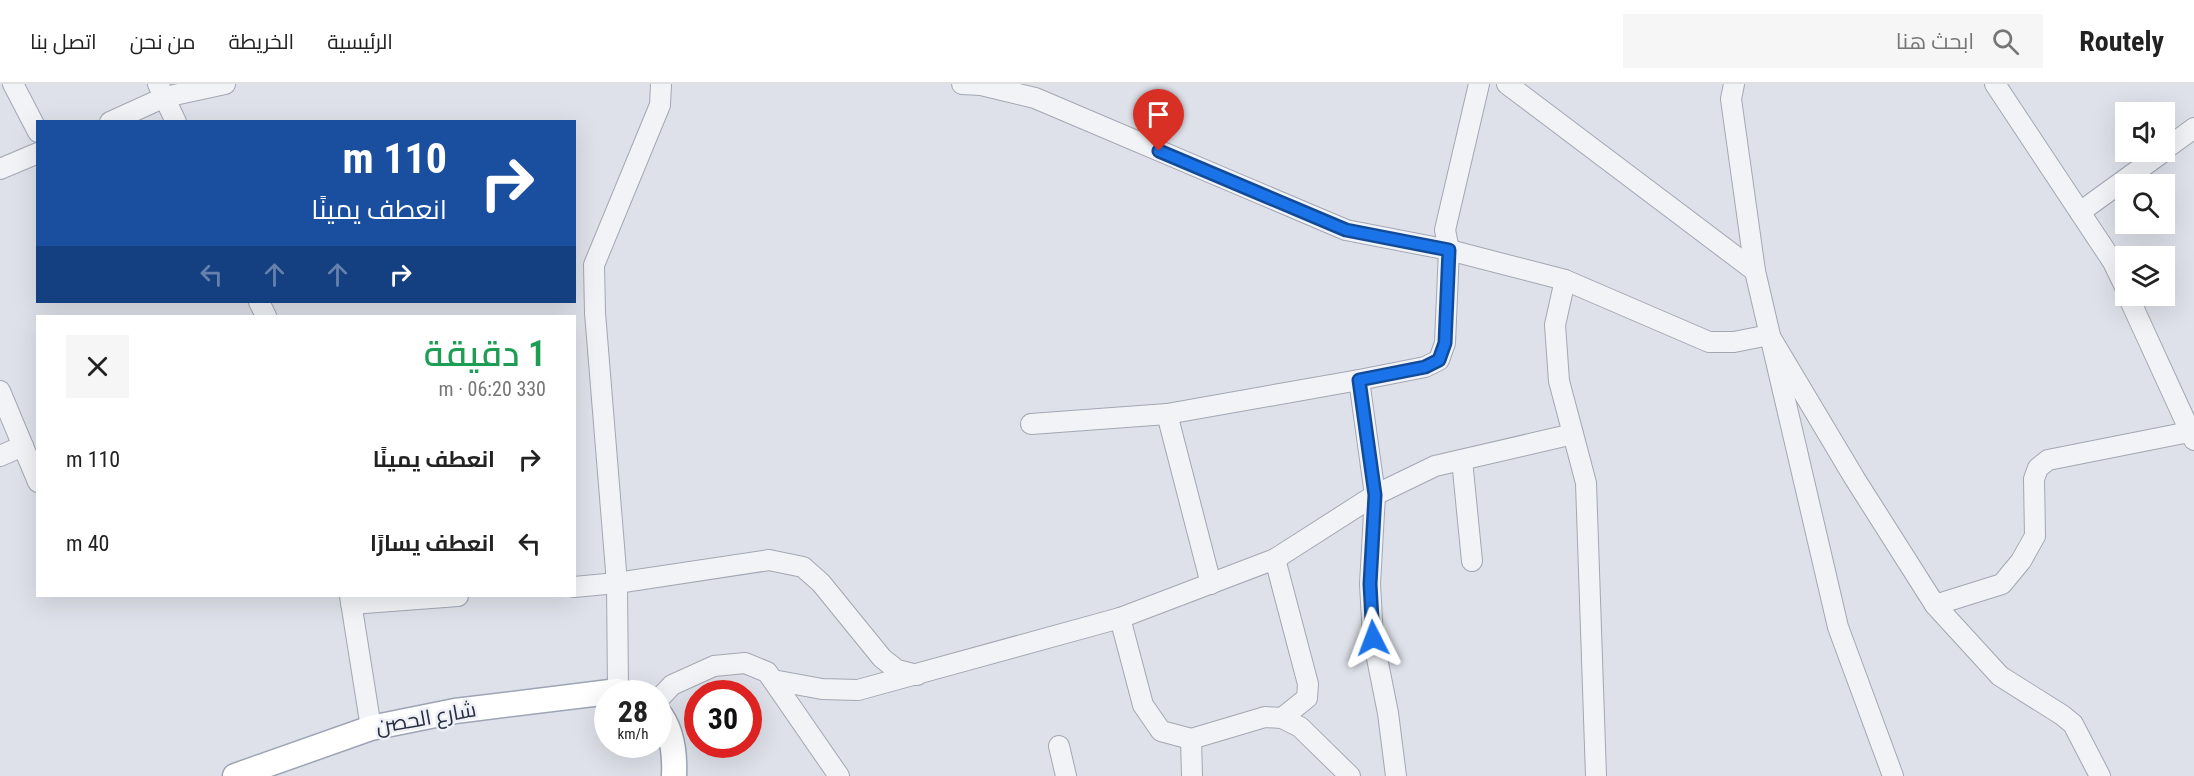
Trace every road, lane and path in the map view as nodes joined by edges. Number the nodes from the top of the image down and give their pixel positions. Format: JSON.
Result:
{"nodes":[{"id":1,"x":13,"y":84,"type":"edge"},
{"id":2,"x":225,"y":84,"type":"edge"},
{"id":3,"x":661,"y":84,"type":"edge"},
{"id":4,"x":962,"y":84,"type":"edge"},
{"id":5,"x":1479,"y":84,"type":"edge"},
{"id":6,"x":1507,"y":84,"type":"edge"},
{"id":7,"x":1995,"y":84,"type":"edge"},
{"id":8,"x":1729,"y":89,"type":"edge"},
{"id":9,"x":161,"y":91,"type":"edge"},
{"id":10,"x":113,"y":120,"type":"edge"},
{"id":11,"x":175,"y":120,"type":"edge"},
{"id":12,"x":36,"y":128,"type":"edge"},
{"id":13,"x":2194,"y":128,"type":"edge"},
{"id":14,"x":2175,"y":143,"type":"edge"},
{"id":15,"x":36,"y":154,"type":"edge"},
{"id":16,"x":2149,"y":162,"type":"edge"},
{"id":17,"x":0,"y":169,"type":"edge"},
{"id":18,"x":2080,"y":212,"type":"junction"},
{"id":19,"x":1449,"y":250,"type":"junction"},
{"id":20,"x":2115,"y":266,"type":"edge"},
{"id":21,"x":1755,"y":271,"type":"junction"},
{"id":22,"x":1565,"y":280,"type":"junction"},
{"id":23,"x":2133,"y":306,"type":"edge"},
{"id":24,"x":1769,"y":335,"type":"junction"},
{"id":25,"x":1359,"y":380,"type":"junction"},
{"id":26,"x":0,"y":391,"type":"edge"},
{"id":27,"x":1167,"y":414,"type":"junction"},
{"id":28,"x":1031,"y":424,"type":"dead end"},
{"id":29,"x":1573,"y":434,"type":"junction"},
{"id":30,"x":2192,"y":436,"type":"edge"},
{"id":31,"x":23,"y":446,"type":"junction"},
{"id":32,"x":0,"y":456,"type":"edge"},
{"id":33,"x":1462,"y":460,"type":"junction"},
{"id":34,"x":36,"y":477,"type":"edge"},
{"id":35,"x":1375,"y":495,"type":"junction"},
{"id":36,"x":1275,"y":559,"type":"junction"},
{"id":37,"x":1472,"y":561,"type":"dead end"},
{"id":38,"x":617,"y":583,"type":"junction"},
{"id":39,"x":1211,"y":584,"type":"junction"},
{"id":40,"x":576,"y":586,"type":"edge"},
{"id":41,"x":431,"y":597,"type":"edge"},
{"id":42,"x":351,"y":600,"type":"edge"},
{"id":43,"x":1935,"y":604,"type":"junction"},
{"id":44,"x":1120,"y":618,"type":"junction"},
{"id":45,"x":916,"y":675,"type":"junction"},
{"id":46,"x":621,"y":680,"type":"edge"},
{"id":47,"x":773,"y":680,"type":"junction"},
{"id":48,"x":672,"y":686,"type":"edge"},
{"id":49,"x":594,"y":695,"type":"edge"},
{"id":50,"x":1282,"y":718,"type":"junction"},
{"id":51,"x":370,"y":728,"type":"junction"},
{"id":52,"x":1191,"y":739,"type":"junction"},
{"id":53,"x":672,"y":742,"type":"edge"},
{"id":54,"x":1059,"y":746,"type":"dead end"},
{"id":55,"x":234,"y":776,"type":"edge"},
{"id":56,"x":674,"y":776,"type":"edge"},
{"id":57,"x":839,"y":776,"type":"edge"},
{"id":58,"x":1066,"y":776,"type":"edge"},
{"id":59,"x":1192,"y":776,"type":"edge"},
{"id":60,"x":1350,"y":776,"type":"edge"},
{"id":61,"x":1396,"y":776,"type":"edge"},
{"id":62,"x":1596,"y":776,"type":"edge"},
{"id":63,"x":1893,"y":776,"type":"edge"},
{"id":64,"x":2100,"y":776,"type":"edge"}],
"edges":[{"from":1,"to":12,"type":"street"},
{"from":2,"to":9,"type":"street"},
{"from":3,"to":38,"type":"street"},
{"from":4,"to":19,"type":"street"},
{"from":5,"to":19,"type":"street"},
{"from":6,"to":21,"type":"street"},
{"from":7,"to":18,"type":"street"},
{"from":8,"to":21,"type":"street"},
{"from":9,"to":10,"type":"street"},
{"from":9,"to":11,"type":"street"},
{"from":13,"to":14,"type":"street"},
{"from":15,"to":17,"type":"street"},
{"from":16,"to":18,"type":"street"},
{"from":18,"to":20,"type":"street"},
{"from":19,"to":22,"type":"street"},
{"from":19,"to":25,"type":"street"},
{"from":21,"to":24,"type":"street"},
{"from":22,"to":24,"type":"street"},
{"from":22,"to":29,"type":"street"},
{"from":23,"to":30,"type":"street"},
{"from":24,"to":43,"type":"street"},
{"from":24,"to":63,"type":"street"},
{"from":25,"to":27,"type":"street"},
{"from":25,"to":35,"type":"street"},
{"from":26,"to":31,"type":"street"},
{"from":27,"to":28,"type":"street"},
{"from":27,"to":39,"type":"street"},
{"from":29,"to":33,"type":"street"},
{"from":29,"to":62,"type":"street"},
{"from":30,"to":43,"type":"street"},
{"from":31,"to":32,"type":"street"},
{"from":31,"to":34,"type":"street"},
{"from":33,"to":35,"type":"street"},
{"from":33,"to":37,"type":"street"},
{"from":35,"to":36,"type":"street"},
{"from":35,"to":61,"type":"street"},
{"from":36,"to":39,"type":"street"},
{"from":36,"to":50,"type":"street"},
{"from":38,"to":40,"type":"street"},
{"from":38,"to":45,"type":"street"},
{"from":38,"to":46,"type":"street"},
{"from":39,"to":44,"type":"street"},
{"from":41,"to":42,"type":"street"},
{"from":42,"to":51,"type":"street"},
{"from":43,"to":64,"type":"street"},
{"from":44,"to":45,"type":"street"},
{"from":44,"to":52,"type":"street"},
{"from":45,"to":47,"type":"street"},
{"from":47,"to":48,"type":"street"},
{"from":47,"to":57,"type":"street"},
{"from":49,"to":51,"type":"main road","name":"شارع الحصن"},
{"from":50,"to":52,"type":"street"},
{"from":50,"to":60,"type":"street"},
{"from":51,"to":55,"type":"main road","name":"شارع الحصن"},
{"from":52,"to":59,"type":"street"},
{"from":53,"to":56,"type":"main road"},
{"from":54,"to":58,"type":"street"}]}
